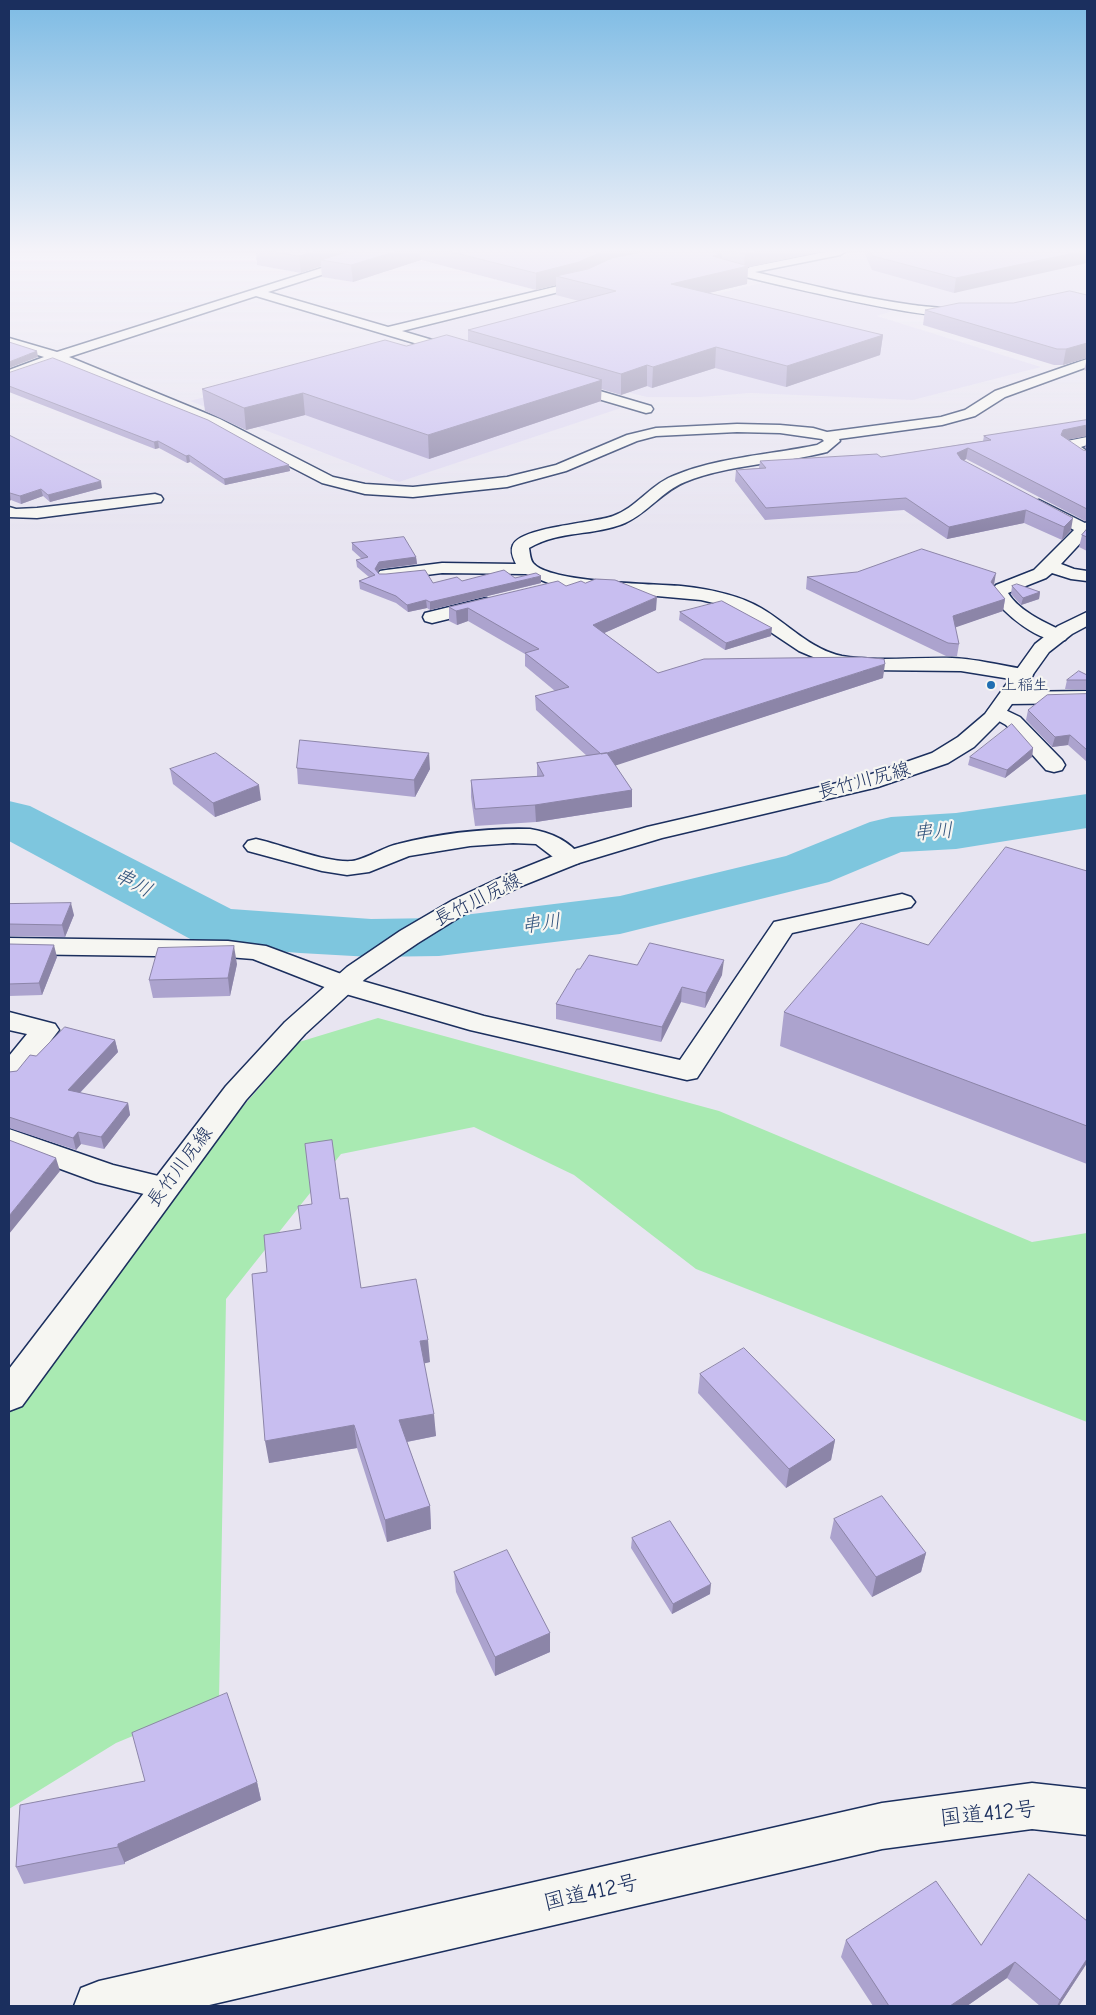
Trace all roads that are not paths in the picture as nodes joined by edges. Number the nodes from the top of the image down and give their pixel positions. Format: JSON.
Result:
{"nodes":[{"id":1,"x":23,"y":346,"type":"edge"},
{"id":2,"x":87,"y":346,"type":"edge"},
{"id":3,"x":437,"y":346,"type":"edge"},
{"id":4,"x":56,"y":356,"type":"junction"},
{"id":5,"x":470,"y":356,"type":"edge"},
{"id":6,"x":1087,"y":363,"type":"edge"},
{"id":7,"x":9,"y":374,"type":"edge"},
{"id":8,"x":554,"y":381,"type":"edge"},
{"id":9,"x":646,"y":409,"type":"dead end"},
{"id":10,"x":827,"y":436,"type":"junction"},
{"id":11,"x":1087,"y":441,"type":"edge"},
{"id":12,"x":1087,"y":457,"type":"edge"},
{"id":13,"x":1024,"y":497,"type":"edge"},
{"id":14,"x":155,"y":499,"type":"dead end"},
{"id":15,"x":9,"y":512,"type":"edge"},
{"id":16,"x":1086,"y":528,"type":"edge"},
{"id":17,"x":1049,"y":566,"type":"junction"},
{"id":18,"x":530,"y":569,"type":"junction"},
{"id":19,"x":386,"y":575,"type":"edge"},
{"id":20,"x":1087,"y":576,"type":"edge"},
{"id":21,"x":575,"y":583,"type":"junction"},
{"id":22,"x":537,"y":592,"type":"edge"},
{"id":23,"x":499,"y":601,"type":"edge"},
{"id":24,"x":432,"y":616,"type":"dead end"},
{"id":25,"x":1087,"y":618,"type":"edge"},
{"id":26,"x":1058,"y":636,"type":"junction"},
{"id":27,"x":1023,"y":676,"type":"junction"},
{"id":28,"x":1087,"y":697,"type":"edge"},
{"id":29,"x":1003,"y":705,"type":"junction"},
{"id":30,"x":1054,"y":765,"type":"dead end"},
{"id":31,"x":256,"y":846,"type":"dead end"},
{"id":32,"x":570,"y":858,"type":"junction"},
{"id":33,"x":902,"y":902,"type":"dead end"},
{"id":34,"x":9,"y":946,"type":"edge"},
{"id":35,"x":349,"y":978,"type":"junction"},
{"id":36,"x":9,"y":1022,"type":"edge"},
{"id":37,"x":9,"y":1075,"type":"edge"},
{"id":38,"x":9,"y":1139,"type":"edge"},
{"id":39,"x":164,"y":1188,"type":"junction"},
{"id":40,"x":9,"y":1396,"type":"edge"},
{"id":41,"x":1087,"y":1812,"type":"edge"},
{"id":42,"x":99,"y":2006,"type":"edge"}],
"edges":[{"from":1,"to":4,"type":"main road"},
{"from":2,"to":4,"type":"main road"},
{"from":3,"to":5,"type":"main road"},
{"from":4,"to":7,"type":"main road"},
{"from":4,"to":10,"type":"main road"},
{"from":6,"to":10,"type":"main road"},
{"from":8,"to":9,"type":"main road"},
{"from":10,"to":18,"type":"main road"},
{"from":11,"to":12,"type":"main road"},
{"from":13,"to":16,"type":"main road"},
{"from":14,"to":15,"type":"main road"},
{"from":16,"to":17,"type":"main road"},
{"from":17,"to":20,"type":"main road"},
{"from":17,"to":26,"type":"main road"},
{"from":18,"to":19,"type":"main road"},
{"from":18,"to":21,"type":"main road"},
{"from":21,"to":22,"type":"main road"},
{"from":21,"to":27,"type":"main road"},
{"from":23,"to":24,"type":"main road"},
{"from":25,"to":26,"type":"main road","name":"長竹川尻線"},
{"from":26,"to":27,"type":"main road","name":"長竹川尻線"},
{"from":27,"to":29,"type":"main road","name":"長竹川尻線"},
{"from":28,"to":29,"type":"main road"},
{"from":29,"to":30,"type":"main road"},
{"from":29,"to":32,"type":"main road","name":"長竹川尻線"},
{"from":31,"to":32,"type":"main road"},
{"from":32,"to":35,"type":"main road","name":"長竹川尻線"},
{"from":33,"to":35,"type":"main road"},
{"from":34,"to":35,"type":"main road"},
{"from":35,"to":39,"type":"main road","name":"長竹川尻線"},
{"from":36,"to":37,"type":"main road"},
{"from":38,"to":39,"type":"main road"},
{"from":39,"to":40,"type":"main road","name":"長竹川尻線"},
{"from":41,"to":42,"type":"main road","name":"国道412号"}]}
